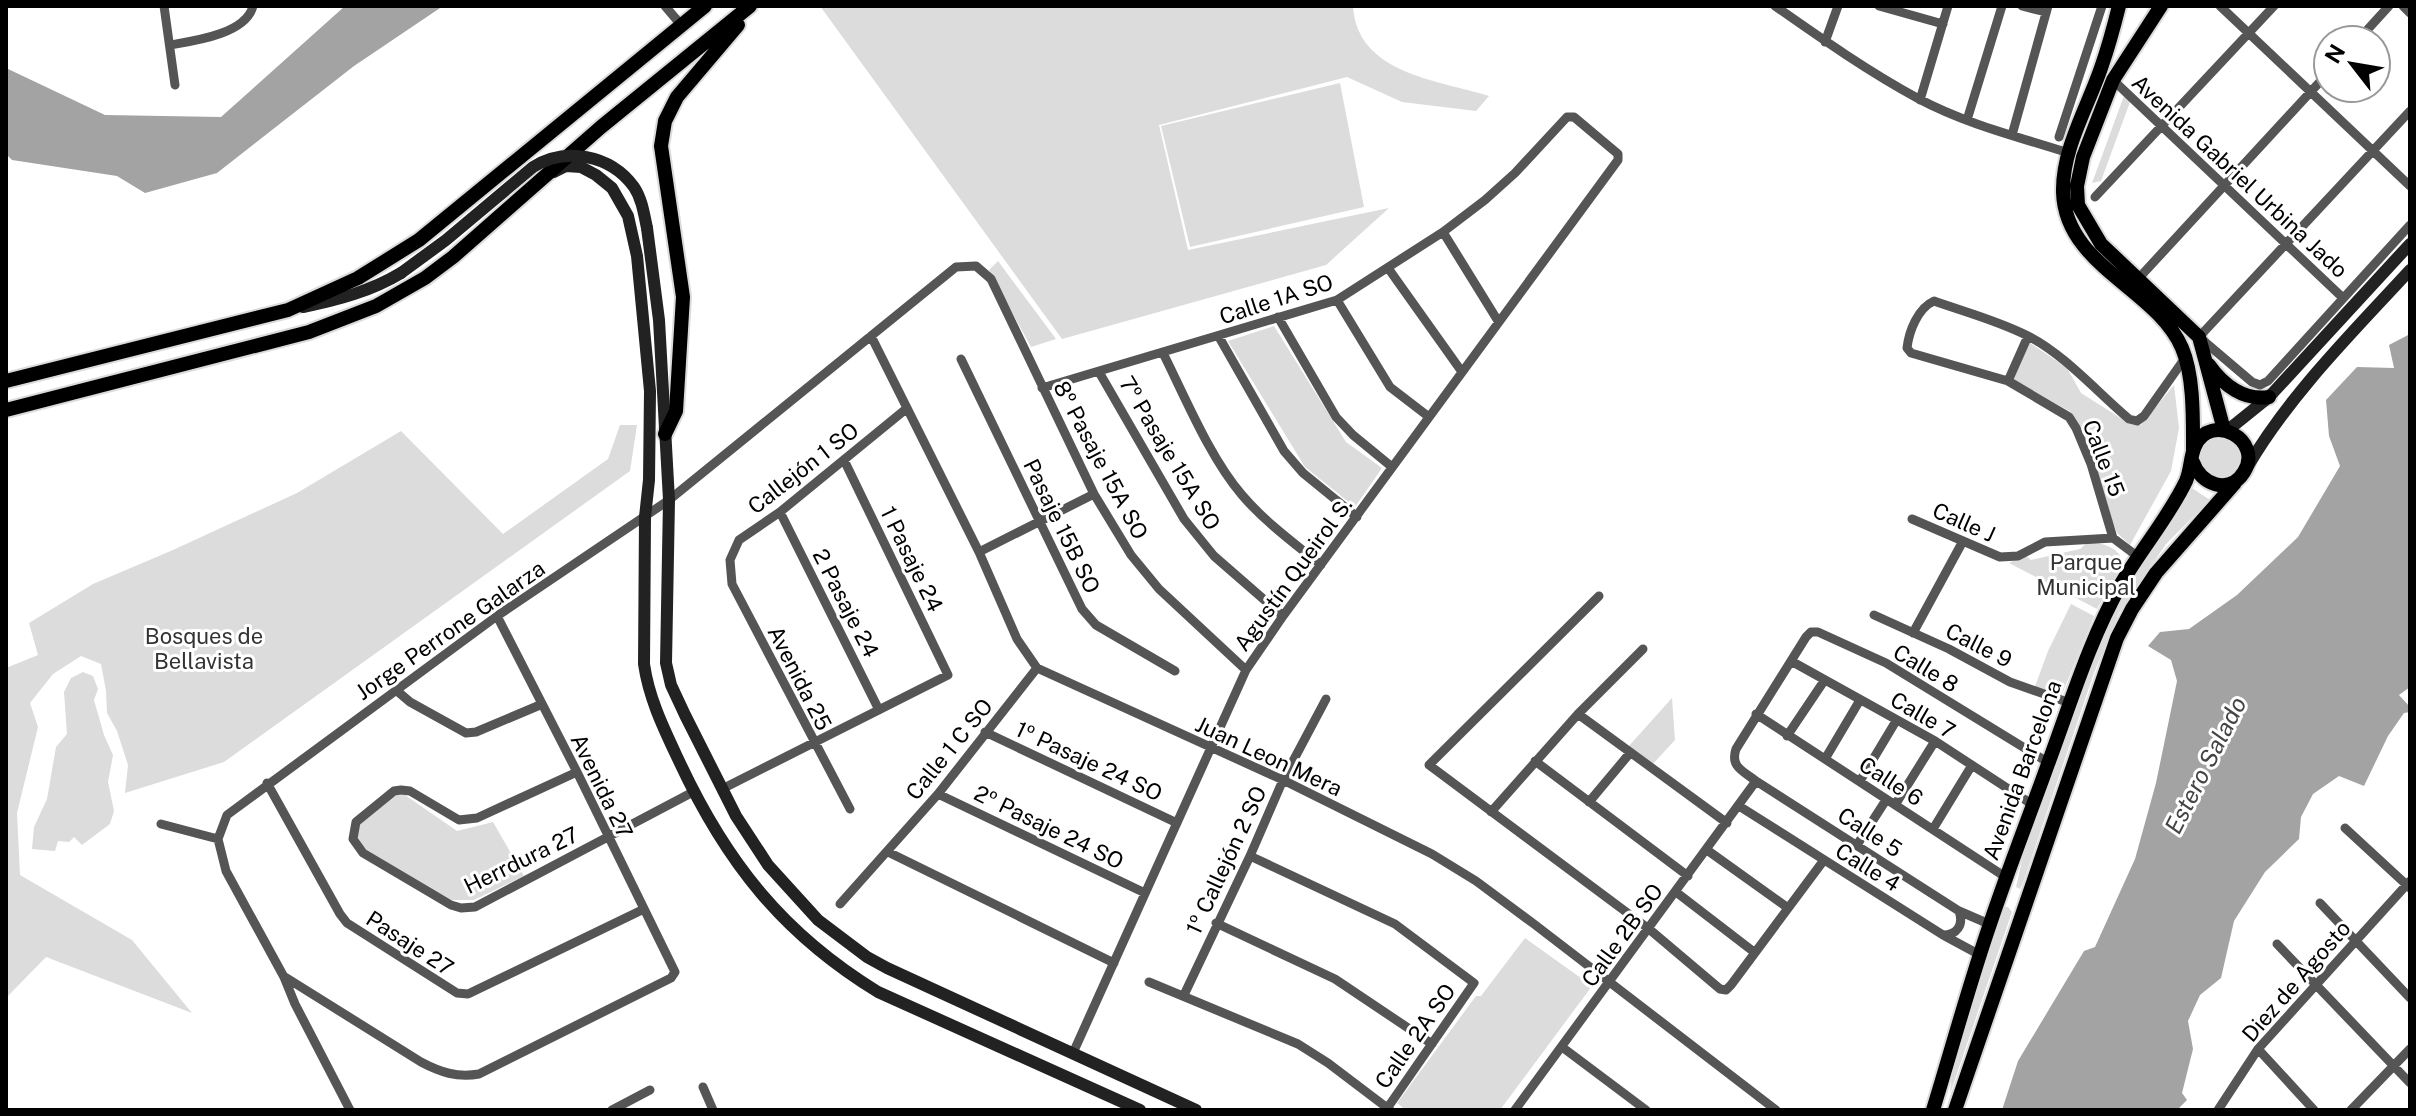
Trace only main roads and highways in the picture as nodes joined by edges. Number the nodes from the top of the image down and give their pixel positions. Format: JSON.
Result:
{"nodes":[{"id":1,"x":705,"y":6,"type":"edge"},
{"id":2,"x":752,"y":6,"type":"edge"},
{"id":3,"x":2119,"y":6,"type":"edge"},
{"id":4,"x":2161,"y":6,"type":"edge"},
{"id":5,"x":545,"y":179,"type":"junction"},
{"id":6,"x":2410,"y":244,"type":"edge"},
{"id":7,"x":2410,"y":270,"type":"edge"},
{"id":8,"x":288,"y":310,"type":"junction"},
{"id":9,"x":2207,"y":362,"type":"junction"},
{"id":10,"x":6,"y":381,"type":"edge"},
{"id":11,"x":2269,"y":397,"type":"junction"},
{"id":12,"x":6,"y":410,"type":"edge"},
{"id":13,"x":2226,"y":430,"type":"junction"},
{"id":14,"x":665,"y":434,"type":"junction"},
{"id":15,"x":2193,"y":458,"type":"junction"},
{"id":16,"x":2242,"y":475,"type":"junction"},
{"id":17,"x":2014,"y":860,"type":"junction"},
{"id":18,"x":2031,"y":890,"type":"junction"},
{"id":19,"x":1996,"y":906,"type":"junction"},
{"id":20,"x":2019,"y":928,"type":"junction"},
{"id":21,"x":1185,"y":1108,"type":"edge"},
{"id":22,"x":1140,"y":1110,"type":"edge"},
{"id":23,"x":1933,"y":1110,"type":"edge"},
{"id":24,"x":1955,"y":1110,"type":"edge"}],
"edges":[{"from":1,"to":8,"type":"main road"},
{"from":2,"to":5,"type":"main road"},
{"from":2,"to":14,"type":"main road"},
{"from":3,"to":15,"type":"main road"},
{"from":4,"to":9,"type":"main road"},
{"from":5,"to":12,"type":"main road"},
{"from":5,"to":22,"type":"main road"},
{"from":6,"to":11,"type":"main road"},
{"from":7,"to":16,"type":"main road","name":"Avenida Barcelona"},
{"from":8,"to":10,"type":"main road"},
{"from":8,"to":14,"type":"main road","bridge":true},
{"from":9,"to":11,"type":"main road"},
{"from":9,"to":13,"type":"main road"},
{"from":11,"to":13,"type":"main road"},
{"from":13,"to":15,"type":"main road"},
{"from":13,"to":16,"type":"main road"},
{"from":14,"to":21,"type":"main road"},
{"from":15,"to":16,"type":"main road"},
{"from":15,"to":17,"type":"main road","name":"Avenida Barcelona"},
{"from":16,"to":18,"type":"main road","name":"Avenida Barcelona"},
{"from":17,"to":18,"type":"main road"},
{"from":17,"to":19,"type":"main road","name":"Avenida Barcelona"},
{"from":18,"to":20,"type":"main road","name":"Avenida Barcelona"},
{"from":19,"to":20,"type":"main road"},
{"from":19,"to":23,"type":"main road","name":"Avenida Barcelona"},
{"from":20,"to":24,"type":"main road","name":"Avenida Barcelona"}]}
